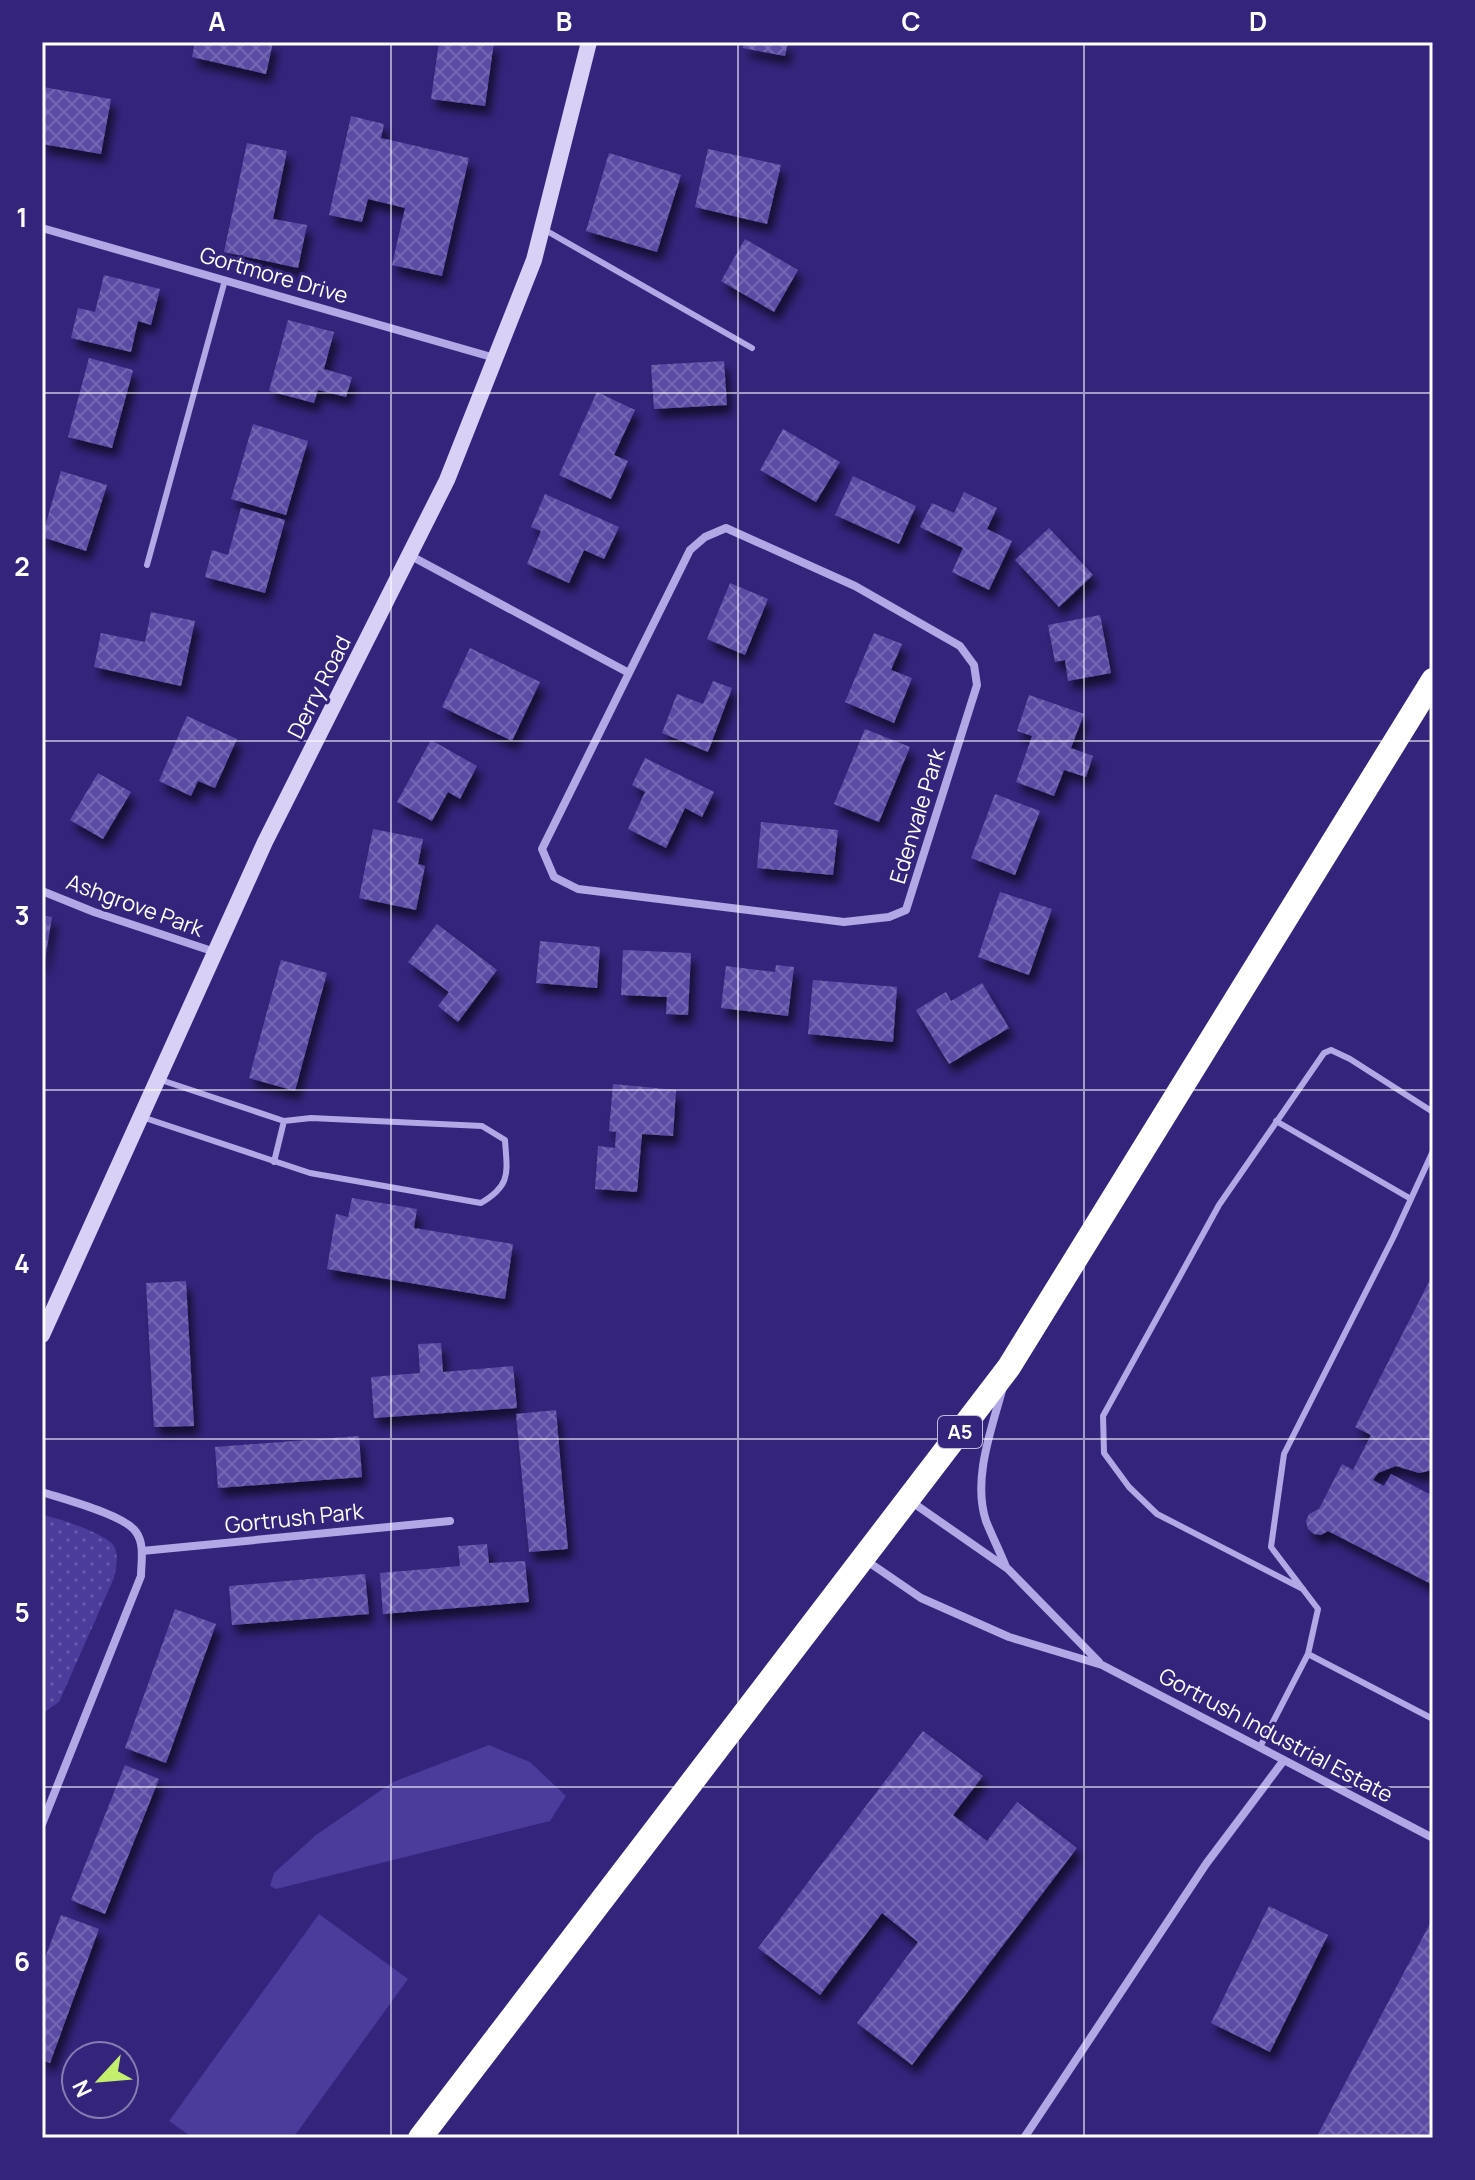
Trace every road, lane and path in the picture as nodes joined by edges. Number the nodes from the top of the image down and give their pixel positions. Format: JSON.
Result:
{"nodes":[{"id":1,"x":589,"y":42,"type":"edge"},
{"id":2,"x":42,"y":228,"type":"edge"},
{"id":3,"x":542,"y":229,"type":"junction"},
{"id":4,"x":225,"y":280,"type":"junction"},
{"id":5,"x":752,"y":348,"type":"dead end"},
{"id":6,"x":496,"y":358,"type":"junction"},
{"id":7,"x":411,"y":556,"type":"junction"},
{"id":8,"x":147,"y":565,"type":"dead end"},
{"id":9,"x":629,"y":673,"type":"junction"},
{"id":10,"x":1433,"y":680,"type":"edge"},
{"id":11,"x":42,"y":891,"type":"edge"},
{"id":12,"x":215,"y":952,"type":"junction"},
{"id":13,"x":158,"y":1079,"type":"junction"},
{"id":14,"x":1433,"y":1112,"type":"edge"},
{"id":15,"x":140,"y":1117,"type":"junction"},
{"id":16,"x":284,"y":1121,"type":"junction"},
{"id":17,"x":1276,"y":1121,"type":"junction"},
{"id":18,"x":1433,"y":1151,"type":"edge"},
{"id":19,"x":274,"y":1162,"type":"junction"},
{"id":20,"x":1411,"y":1199,"type":"junction"},
{"id":21,"x":42,"y":1335,"type":"edge"},
{"id":22,"x":1009,"y":1367,"type":"junction"},
{"id":23,"x":42,"y":1492,"type":"edge"},
{"id":24,"x":908,"y":1500,"type":"junction"},
{"id":25,"x":450,"y":1521,"type":"dead end"},
{"id":26,"x":142,"y":1551,"type":"junction"},
{"id":27,"x":863,"y":1558,"type":"junction"},
{"id":28,"x":1008,"y":1569,"type":"junction"},
{"id":29,"x":1303,"y":1589,"type":"junction"},
{"id":30,"x":1308,"y":1654,"type":"junction"},
{"id":31,"x":1102,"y":1665,"type":"junction"},
{"id":32,"x":1433,"y":1719,"type":"edge"},
{"id":33,"x":1260,"y":1747,"type":"junction"},
{"id":34,"x":1284,"y":1760,"type":"junction"},
{"id":35,"x":42,"y":1824,"type":"edge"},
{"id":36,"x":1433,"y":1838,"type":"edge"},
{"id":37,"x":420,"y":2138,"type":"edge"},
{"id":38,"x":1024,"y":2138,"type":"edge"}],
"edges":[{"from":1,"to":3,"type":"main road","name":"Derry Road"},
{"from":2,"to":4,"type":"street","name":"Gortmore Drive"},
{"from":3,"to":5,"type":"lane"},
{"from":3,"to":6,"type":"main road","name":"Derry Road"},
{"from":4,"to":6,"type":"street","name":"Gortmore Drive"},
{"from":4,"to":8,"type":"lane"},
{"from":6,"to":7,"type":"main road","name":"Derry Road"},
{"from":7,"to":9,"type":"street"},
{"from":7,"to":12,"type":"main road","name":"Derry Road"},
{"from":9,"to":9,"type":"street","name":"Edenvale Park"},
{"from":10,"to":22,"type":"highway","number":"A5"},
{"from":11,"to":12,"type":"street","name":"Ashgrove Park"},
{"from":12,"to":13,"type":"main road","name":"Derry Road"},
{"from":13,"to":15,"type":"main road","name":"Derry Road"},
{"from":13,"to":16,"type":"lane"},
{"from":14,"to":17,"type":"lane"},
{"from":15,"to":19,"type":"lane"},
{"from":15,"to":21,"type":"main road","name":"Derry Road"},
{"from":16,"to":19,"type":"lane"},
{"from":16,"to":19,"type":"lane"},
{"from":17,"to":20,"type":"lane"},
{"from":17,"to":29,"type":"lane"},
{"from":18,"to":20,"type":"lane"},
{"from":20,"to":29,"type":"lane"},
{"from":22,"to":24,"type":"highway","number":"A5"},
{"from":22,"to":28,"type":"street","name":"Gortrush Industrial Estate"},
{"from":23,"to":26,"type":"street"},
{"from":24,"to":27,"type":"highway","number":"A5"},
{"from":24,"to":28,"type":"street","name":"Gortrush Industrial Estate"},
{"from":25,"to":26,"type":"street","name":"Gortrush Park"},
{"from":26,"to":35,"type":"street"},
{"from":27,"to":31,"type":"street","name":"Gortrush Industrial Estate"},
{"from":27,"to":37,"type":"highway","number":"A5"},
{"from":28,"to":31,"type":"street","name":"Gortrush Industrial Estate"},
{"from":29,"to":30,"type":"lane"},
{"from":30,"to":32,"type":"lane"},
{"from":30,"to":33,"type":"lane"},
{"from":31,"to":33,"type":"street","name":"Gortrush Industrial Estate"},
{"from":33,"to":34,"type":"street","name":"Gortrush Industrial Estate"},
{"from":34,"to":36,"type":"street","name":"Gortrush Industrial Estate"},
{"from":34,"to":38,"type":"street"}]}
